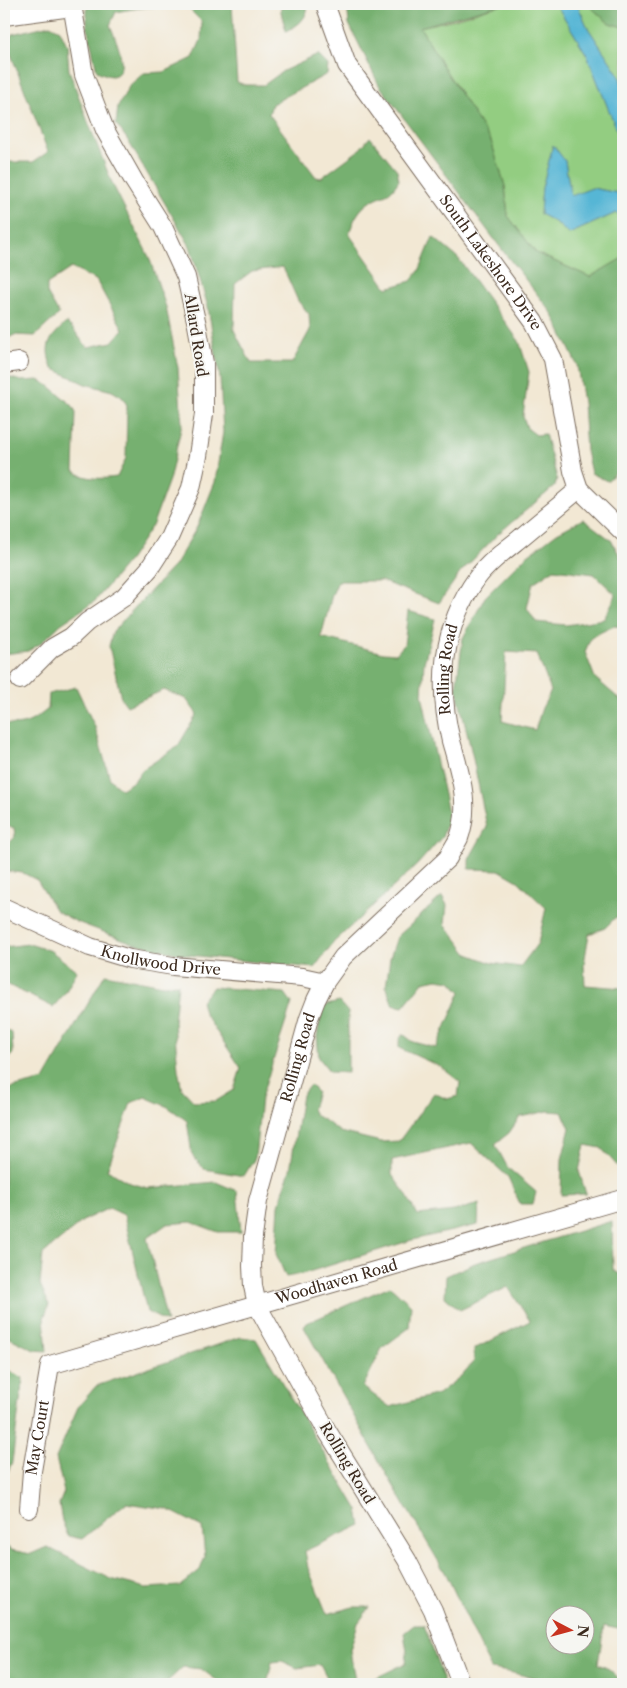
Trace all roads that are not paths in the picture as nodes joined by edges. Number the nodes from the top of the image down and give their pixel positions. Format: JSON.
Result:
{"nodes":[{"id":1,"x":325,"y":4,"type":"edge"},
{"id":2,"x":72,"y":5,"type":"edge"},
{"id":3,"x":4,"y":16,"type":"edge"},
{"id":4,"x":579,"y":488,"type":"junction"},
{"id":5,"x":623,"y":532,"type":"edge"},
{"id":6,"x":20,"y":680,"type":"dead end"},
{"id":7,"x":5,"y":908,"type":"edge"},
{"id":8,"x":325,"y":982,"type":"junction"},
{"id":9,"x":623,"y":1199,"type":"edge"},
{"id":10,"x":258,"y":1305,"type":"junction"},
{"id":11,"x":50,"y":1365,"type":"joint"},
{"id":12,"x":29,"y":1509,"type":"dead end"},
{"id":13,"x":461,"y":1684,"type":"edge"}],
"edges":[{"from":1,"to":4,"type":"street","name":"South Lakeshore Drive"},
{"from":2,"to":3,"type":"street"},
{"from":2,"to":6,"type":"street","name":"Allard Road"},
{"from":4,"to":5,"type":"street","name":"South Lakeshore Drive"},
{"from":4,"to":8,"type":"street","name":"Rolling Road"},
{"from":7,"to":8,"type":"street","name":"Knollwood Drive"},
{"from":8,"to":10,"type":"street","name":"Rolling Road"},
{"from":9,"to":10,"type":"street","name":"Woodhaven Road"},
{"from":10,"to":11,"type":"street","name":"Woodhaven Road"},
{"from":10,"to":13,"type":"street","name":"Rolling Road"},
{"from":11,"to":12,"type":"street","name":"May Court"}]}
